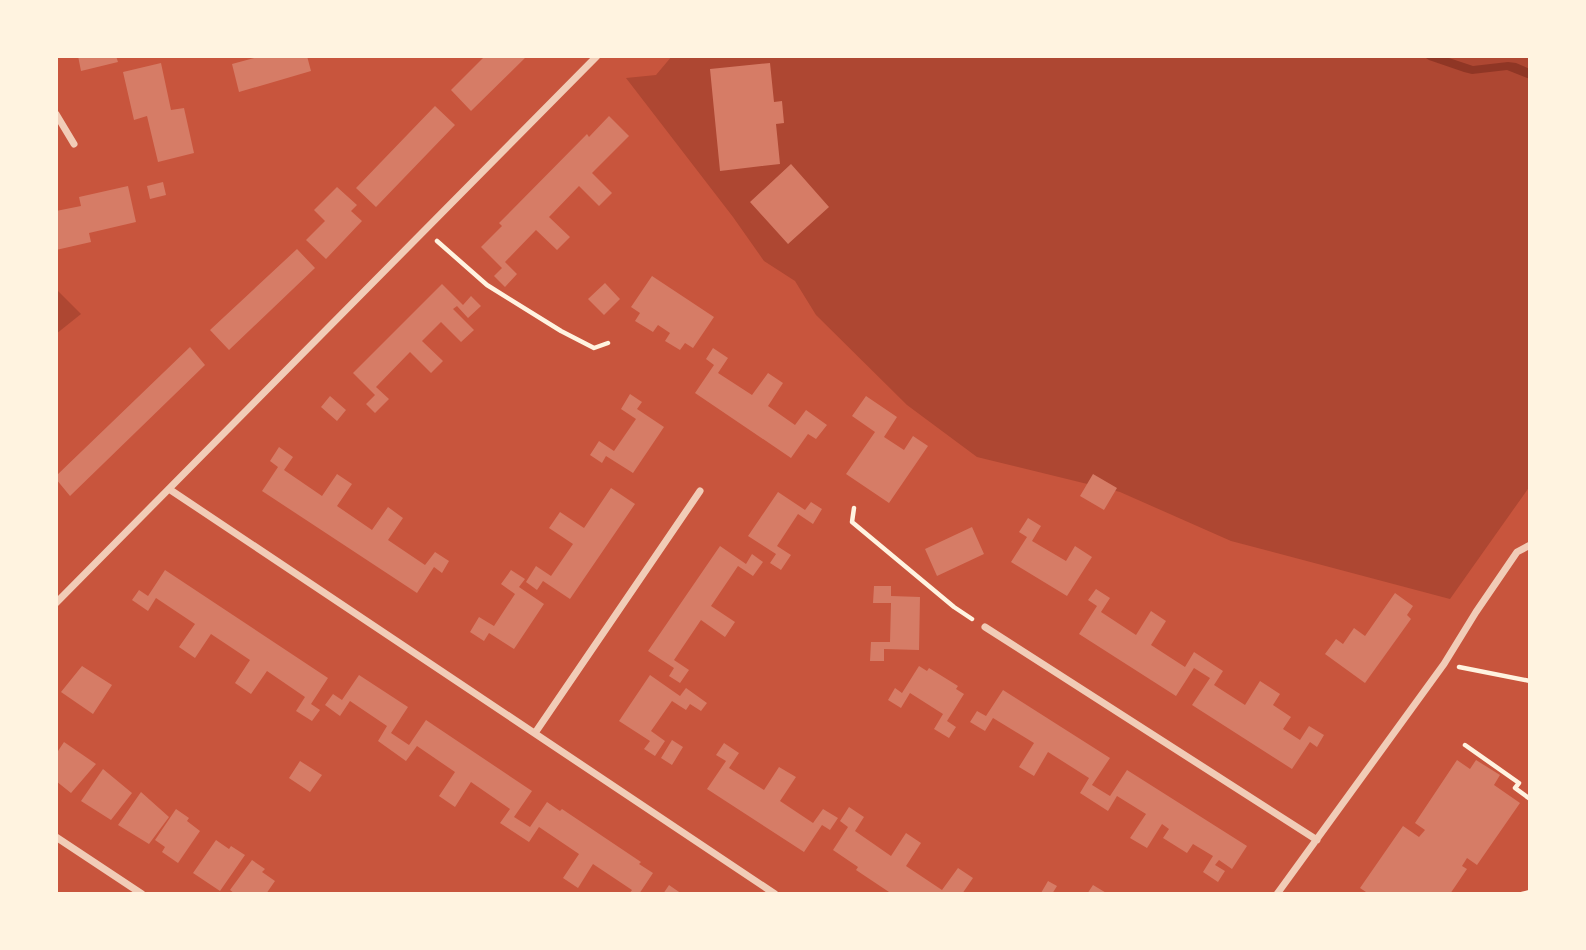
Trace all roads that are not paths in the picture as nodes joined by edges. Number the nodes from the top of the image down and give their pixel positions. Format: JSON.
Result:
{"nodes":[{"id":1,"x":597,"y":56,"type":"edge"},
{"id":2,"x":56,"y":114,"type":"edge"},
{"id":3,"x":75,"y":144,"type":"dead end"},
{"id":4,"x":169,"y":489,"type":"junction"},
{"id":5,"x":700,"y":491,"type":"dead end"},
{"id":6,"x":1530,"y":545,"type":"edge"},
{"id":7,"x":56,"y":603,"type":"edge"},
{"id":8,"x":985,"y":627,"type":"road end"},
{"id":9,"x":535,"y":733,"type":"junction"},
{"id":10,"x":56,"y":837,"type":"edge"},
{"id":11,"x":1317,"y":839,"type":"junction"},
{"id":12,"x":142,"y":894,"type":"edge"},
{"id":13,"x":775,"y":894,"type":"edge"},
{"id":14,"x":1277,"y":894,"type":"edge"}],
"edges":[{"from":1,"to":4,"type":"street"},
{"from":2,"to":3,"type":"street"},
{"from":4,"to":7,"type":"street"},
{"from":4,"to":9,"type":"street"},
{"from":5,"to":9,"type":"street"},
{"from":6,"to":11,"type":"street"},
{"from":8,"to":11,"type":"street"},
{"from":9,"to":13,"type":"street"},
{"from":10,"to":12,"type":"street"},
{"from":11,"to":14,"type":"street"}]}
